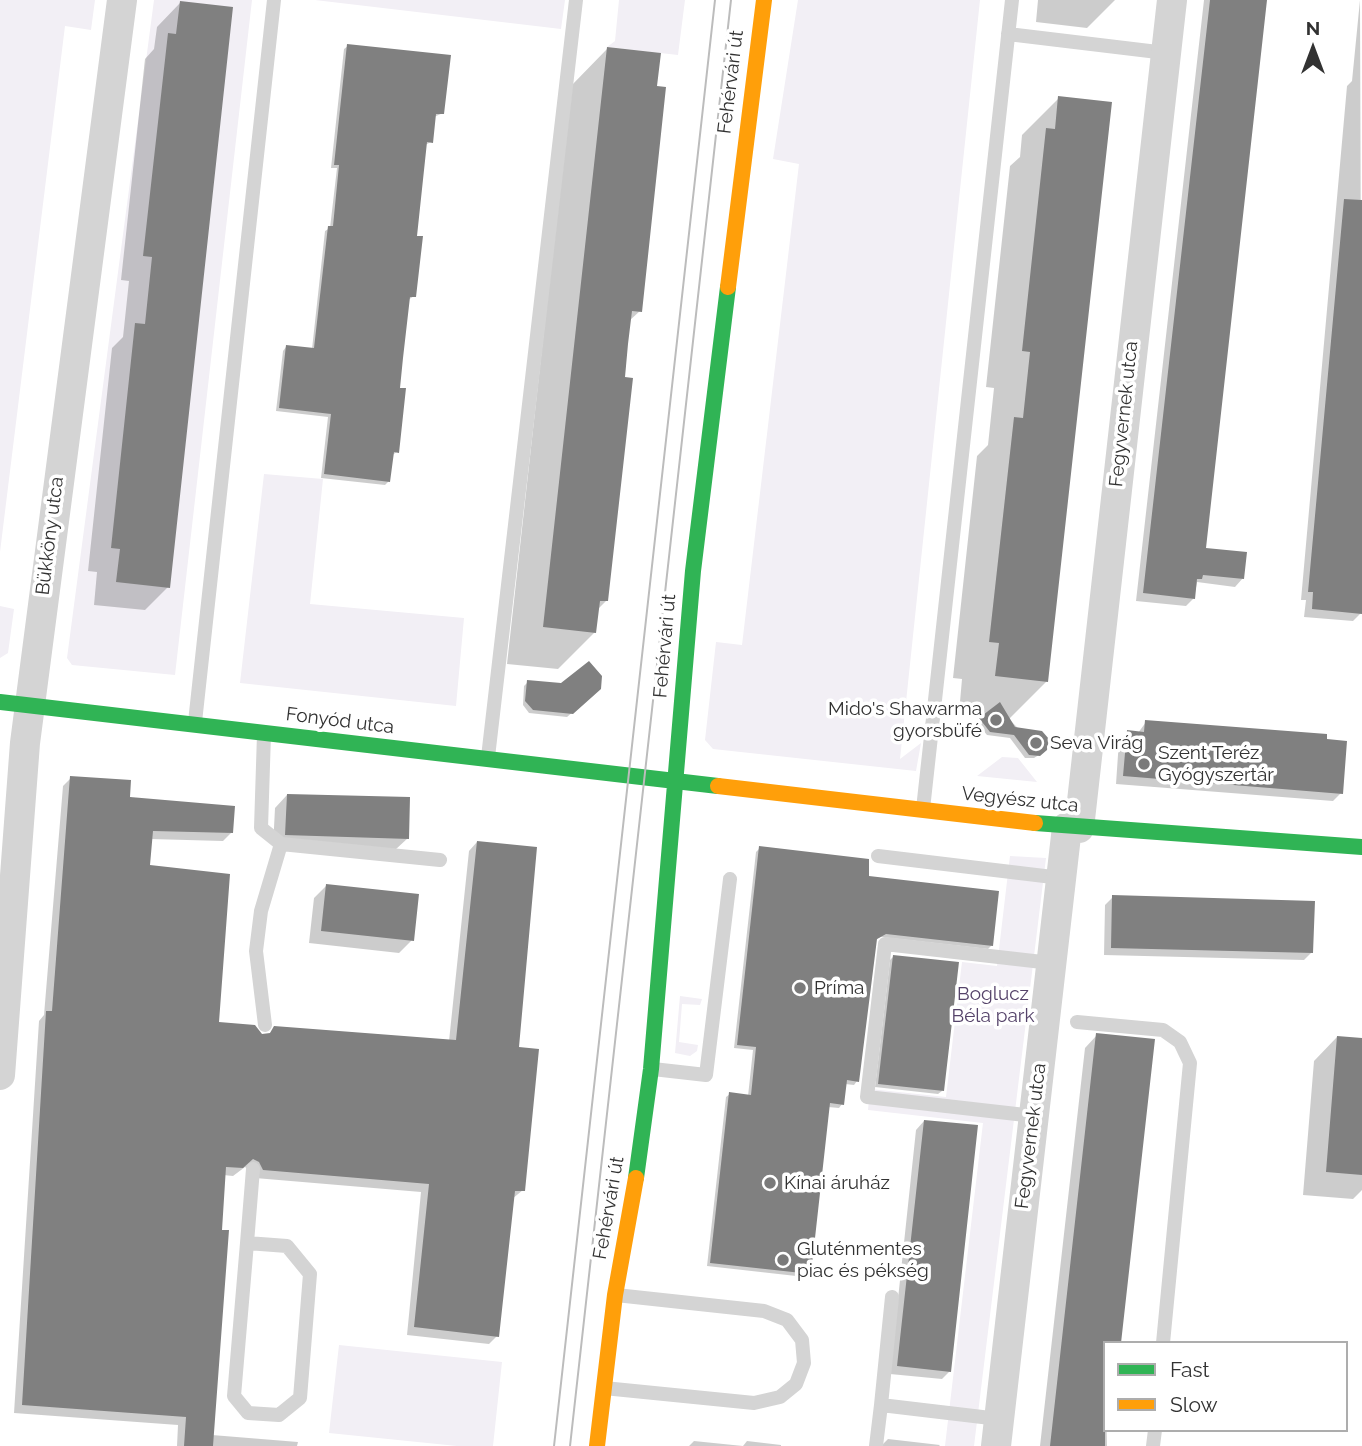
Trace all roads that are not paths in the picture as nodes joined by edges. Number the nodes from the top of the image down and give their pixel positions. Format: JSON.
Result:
{"nodes":[{"id":1,"x":122,"y":0,"type":"edge"},
{"id":2,"x":274,"y":0,"type":"edge"},
{"id":3,"x":576,"y":0,"type":"edge"},
{"id":4,"x":764,"y":0,"type":"edge"},
{"id":5,"x":1012,"y":0,"type":"edge"},
{"id":6,"x":1172,"y":0,"type":"edge"},
{"id":7,"x":1008,"y":34,"type":"junction"},
{"id":8,"x":1166,"y":53,"type":"junction"},
{"id":9,"x":0,"y":702,"type":"edge"},
{"id":10,"x":30,"y":705,"type":"junction"},
{"id":11,"x":195,"y":724,"type":"junction"},
{"id":12,"x":264,"y":733,"type":"junction"},
{"id":13,"x":488,"y":760,"type":"junction"},
{"id":14,"x":675,"y":781,"type":"junction"},
{"id":15,"x":922,"y":810,"type":"junction"},
{"id":16,"x":1073,"y":827,"type":"junction"},
{"id":17,"x":281,"y":844,"type":"junction"},
{"id":18,"x":1362,"y":847,"type":"edge"},
{"id":19,"x":878,"y":856,"type":"dead end"},
{"id":20,"x":440,"y":860,"type":"dead end"},
{"id":21,"x":1061,"y":878,"type":"junction"},
{"id":22,"x":730,"y":879,"type":"dead end"},
{"id":23,"x":6,"y":908,"type":"edge"},
{"id":24,"x":1051,"y":963,"type":"junction"},
{"id":25,"x":1077,"y":1022,"type":"dead end"},
{"id":26,"x":265,"y":1025,"type":"dead end"},
{"id":27,"x":651,"y":1069,"type":"junction"},
{"id":28,"x":0,"y":1074,"type":"edge"},
{"id":29,"x":1034,"y":1116,"type":"junction"},
{"id":30,"x":253,"y":1169,"type":"dead end"},
{"id":31,"x":247,"y":1243,"type":"junction"},
{"id":32,"x":615,"y":1295,"type":"junction"},
{"id":33,"x":892,"y":1297,"type":"dead end"},
{"id":34,"x":1163,"y":1341,"type":"edge"},
{"id":35,"x":603,"y":1388,"type":"junction"},
{"id":36,"x":881,"y":1405,"type":"junction"},
{"id":37,"x":998,"y":1433,"type":"edge"},
{"id":38,"x":597,"y":1446,"type":"edge"},
{"id":39,"x":876,"y":1446,"type":"edge"}],
"edges":[{"from":1,"to":10,"type":"street","name":"Bükköny utca"},
{"from":2,"to":11,"type":"lane"},
{"from":3,"to":13,"type":"lane"},
{"from":4,"to":14,"type":"street","name":"Fehérvári út"},
{"from":5,"to":7,"type":"lane"},
{"from":6,"to":8,"type":"street","name":"Fegyvernek utca"},
{"from":7,"to":8,"type":"lane"},
{"from":7,"to":15,"type":"lane"},
{"from":8,"to":16,"type":"street","name":"Fegyvernek utca"},
{"from":9,"to":10,"type":"street","name":"Fonyód utca"},
{"from":10,"to":11,"type":"street","name":"Fonyód utca"},
{"from":10,"to":23,"type":"street","name":"Bükköny utca"},
{"from":11,"to":12,"type":"street","name":"Fonyód utca"},
{"from":12,"to":13,"type":"street","name":"Fonyód utca"},
{"from":12,"to":17,"type":"lane"},
{"from":13,"to":14,"type":"street","name":"Fonyód utca"},
{"from":14,"to":15,"type":"street","name":"Vegyész utca"},
{"from":14,"to":27,"type":"street","name":"Fehérvári út"},
{"from":15,"to":16,"type":"street","name":"Vegyész utca"},
{"from":16,"to":18,"type":"street","name":"Vegyész utca"},
{"from":16,"to":21,"type":"street","name":"Fegyvernek utca"},
{"from":17,"to":20,"type":"lane"},
{"from":17,"to":26,"type":"lane"},
{"from":19,"to":21,"type":"lane"},
{"from":21,"to":24,"type":"street","name":"Fegyvernek utca"},
{"from":22,"to":27,"type":"lane"},
{"from":23,"to":28,"type":"street","name":"Bükköny utca"},
{"from":24,"to":29,"type":"street","name":"Fegyvernek utca"},
{"from":24,"to":29,"type":"lane"},
{"from":25,"to":34,"type":"lane"},
{"from":27,"to":32,"type":"street","name":"Fehérvári út"},
{"from":29,"to":37,"type":"street","name":"Fegyvernek utca"},
{"from":30,"to":31,"type":"lane"},
{"from":31,"to":31,"type":"lane"},
{"from":32,"to":35,"type":"street","name":"Fehérvári út"},
{"from":32,"to":35,"type":"lane"},
{"from":33,"to":36,"type":"lane"},
{"from":35,"to":38,"type":"street","name":"Fehérvári út"},
{"from":36,"to":37,"type":"lane"},
{"from":36,"to":39,"type":"lane"}]}
